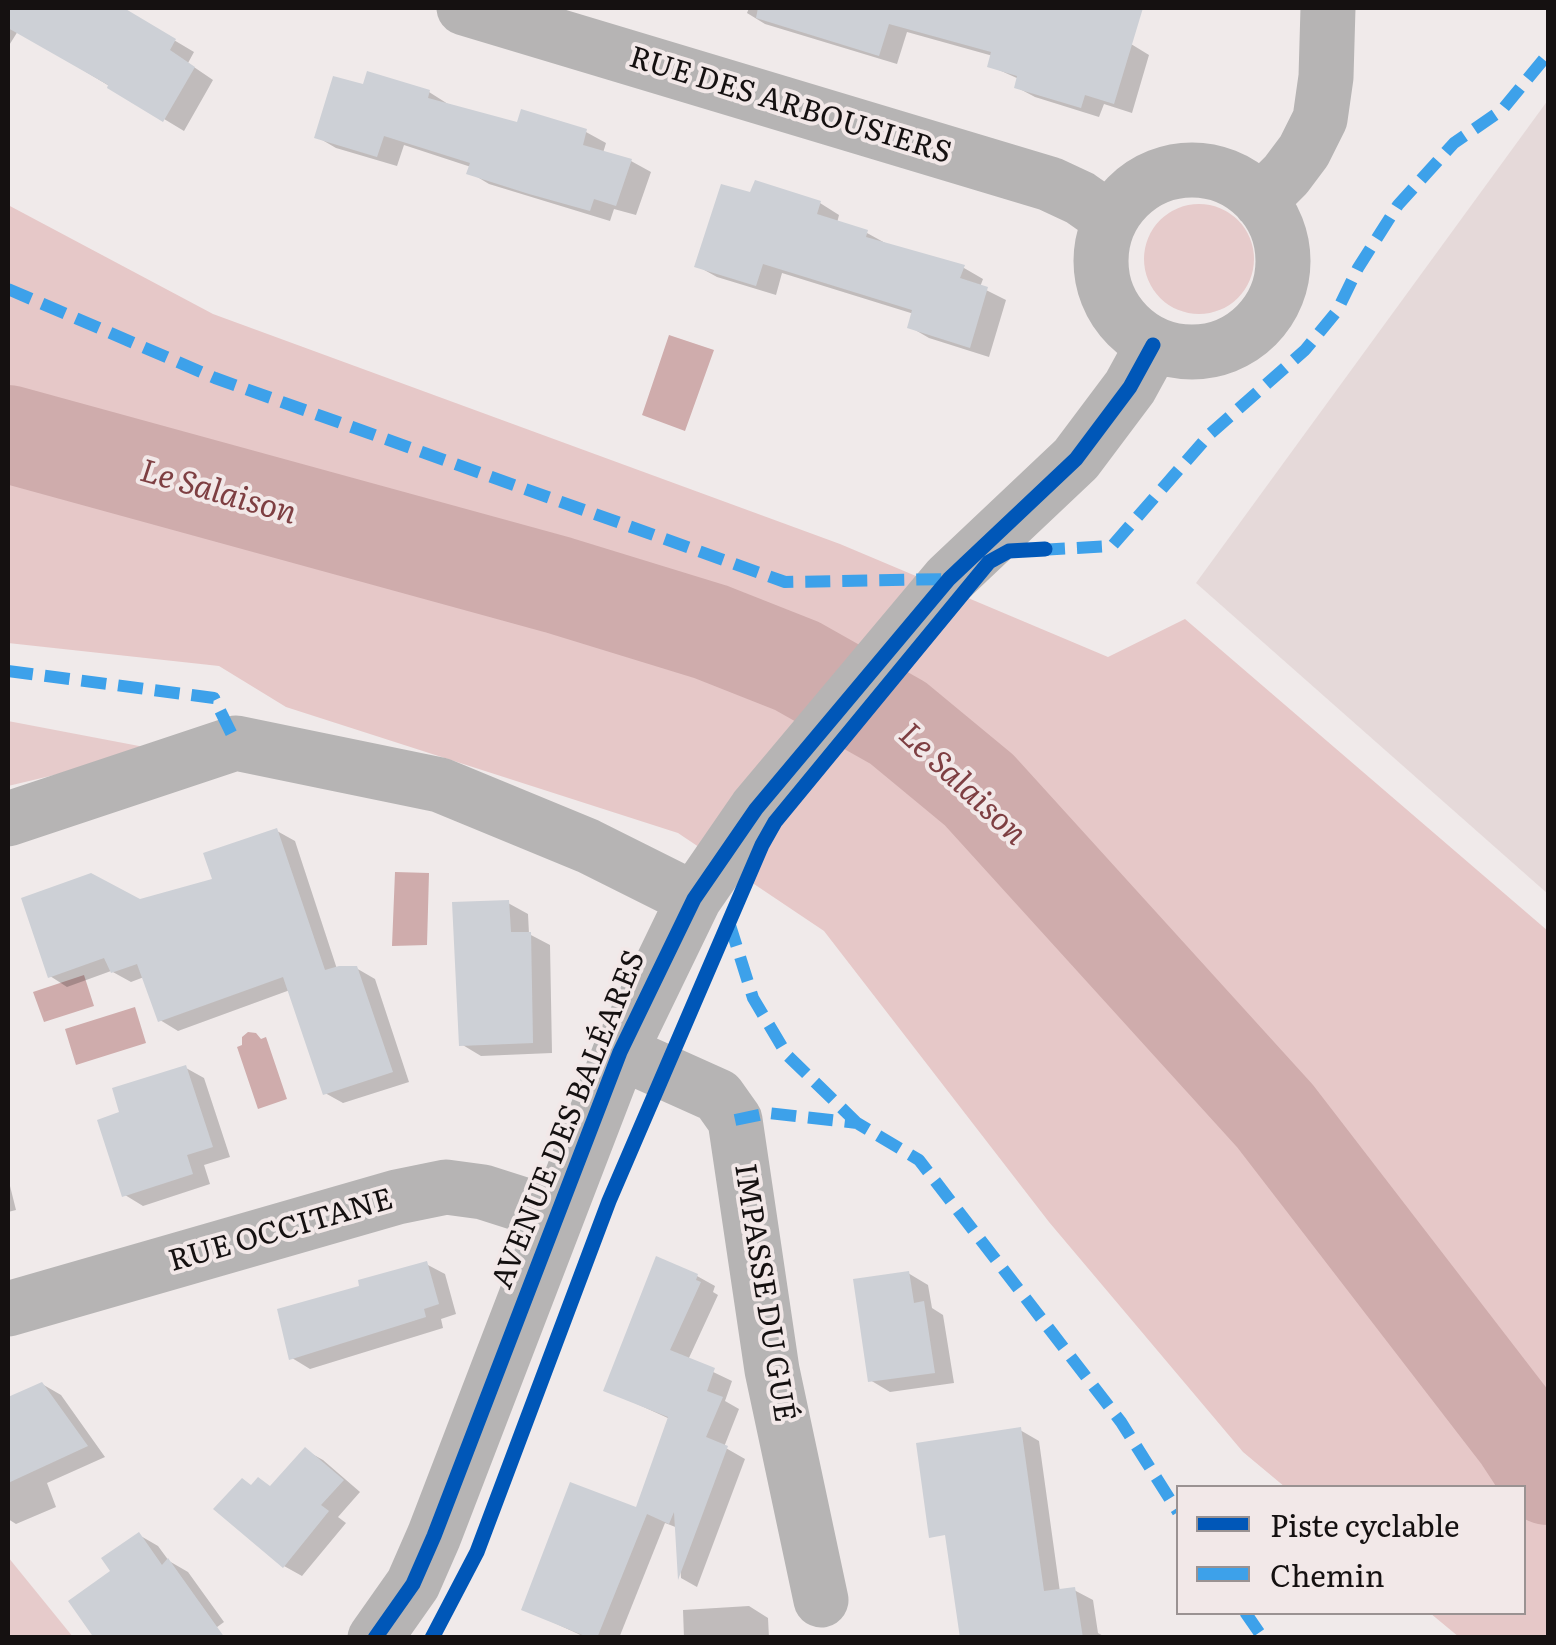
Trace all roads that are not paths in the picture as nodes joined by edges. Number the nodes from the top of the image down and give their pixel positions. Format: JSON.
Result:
{"nodes":[{"id":1,"x":464,"y":8,"type":"edge"},
{"id":2,"x":1328,"y":8,"type":"edge"},
{"id":3,"x":1260,"y":200,"type":"junction"},
{"id":4,"x":1110,"y":219,"type":"junction"},
{"id":5,"x":1153,"y":344,"type":"junction"},
{"id":6,"x":8,"y":818,"type":"edge"},
{"id":7,"x":694,"y":899,"type":"junction"},
{"id":8,"x":620,"y":1052,"type":"junction"},
{"id":9,"x":555,"y":1215,"type":"junction"},
{"id":10,"x":8,"y":1309,"type":"edge"},
{"id":11,"x":822,"y":1600,"type":"dead end"},
{"id":12,"x":375,"y":1638,"type":"edge"}],
"edges":[{"from":1,"to":4,"type":"street","name":"RUE DES ARBOUSIERS"},
{"from":2,"to":3,"type":"street"},
{"from":3,"to":4,"type":"street"},
{"from":3,"to":5,"type":"street"},
{"from":4,"to":5,"type":"street"},
{"from":5,"to":7,"type":"street","name":"AVENUE DES BALÉARES"},
{"from":6,"to":7,"type":"street"},
{"from":7,"to":8,"type":"street","name":"AVENUE DES BALÉARES"},
{"from":8,"to":9,"type":"street","name":"AVENUE DES BALÉARES"},
{"from":8,"to":11,"type":"street","name":"IMPASSE DU GUÉ"},
{"from":9,"to":10,"type":"street","name":"RUE OCCITANE"},
{"from":9,"to":12,"type":"street","name":"AVENUE DES BALÉARES"}]}
